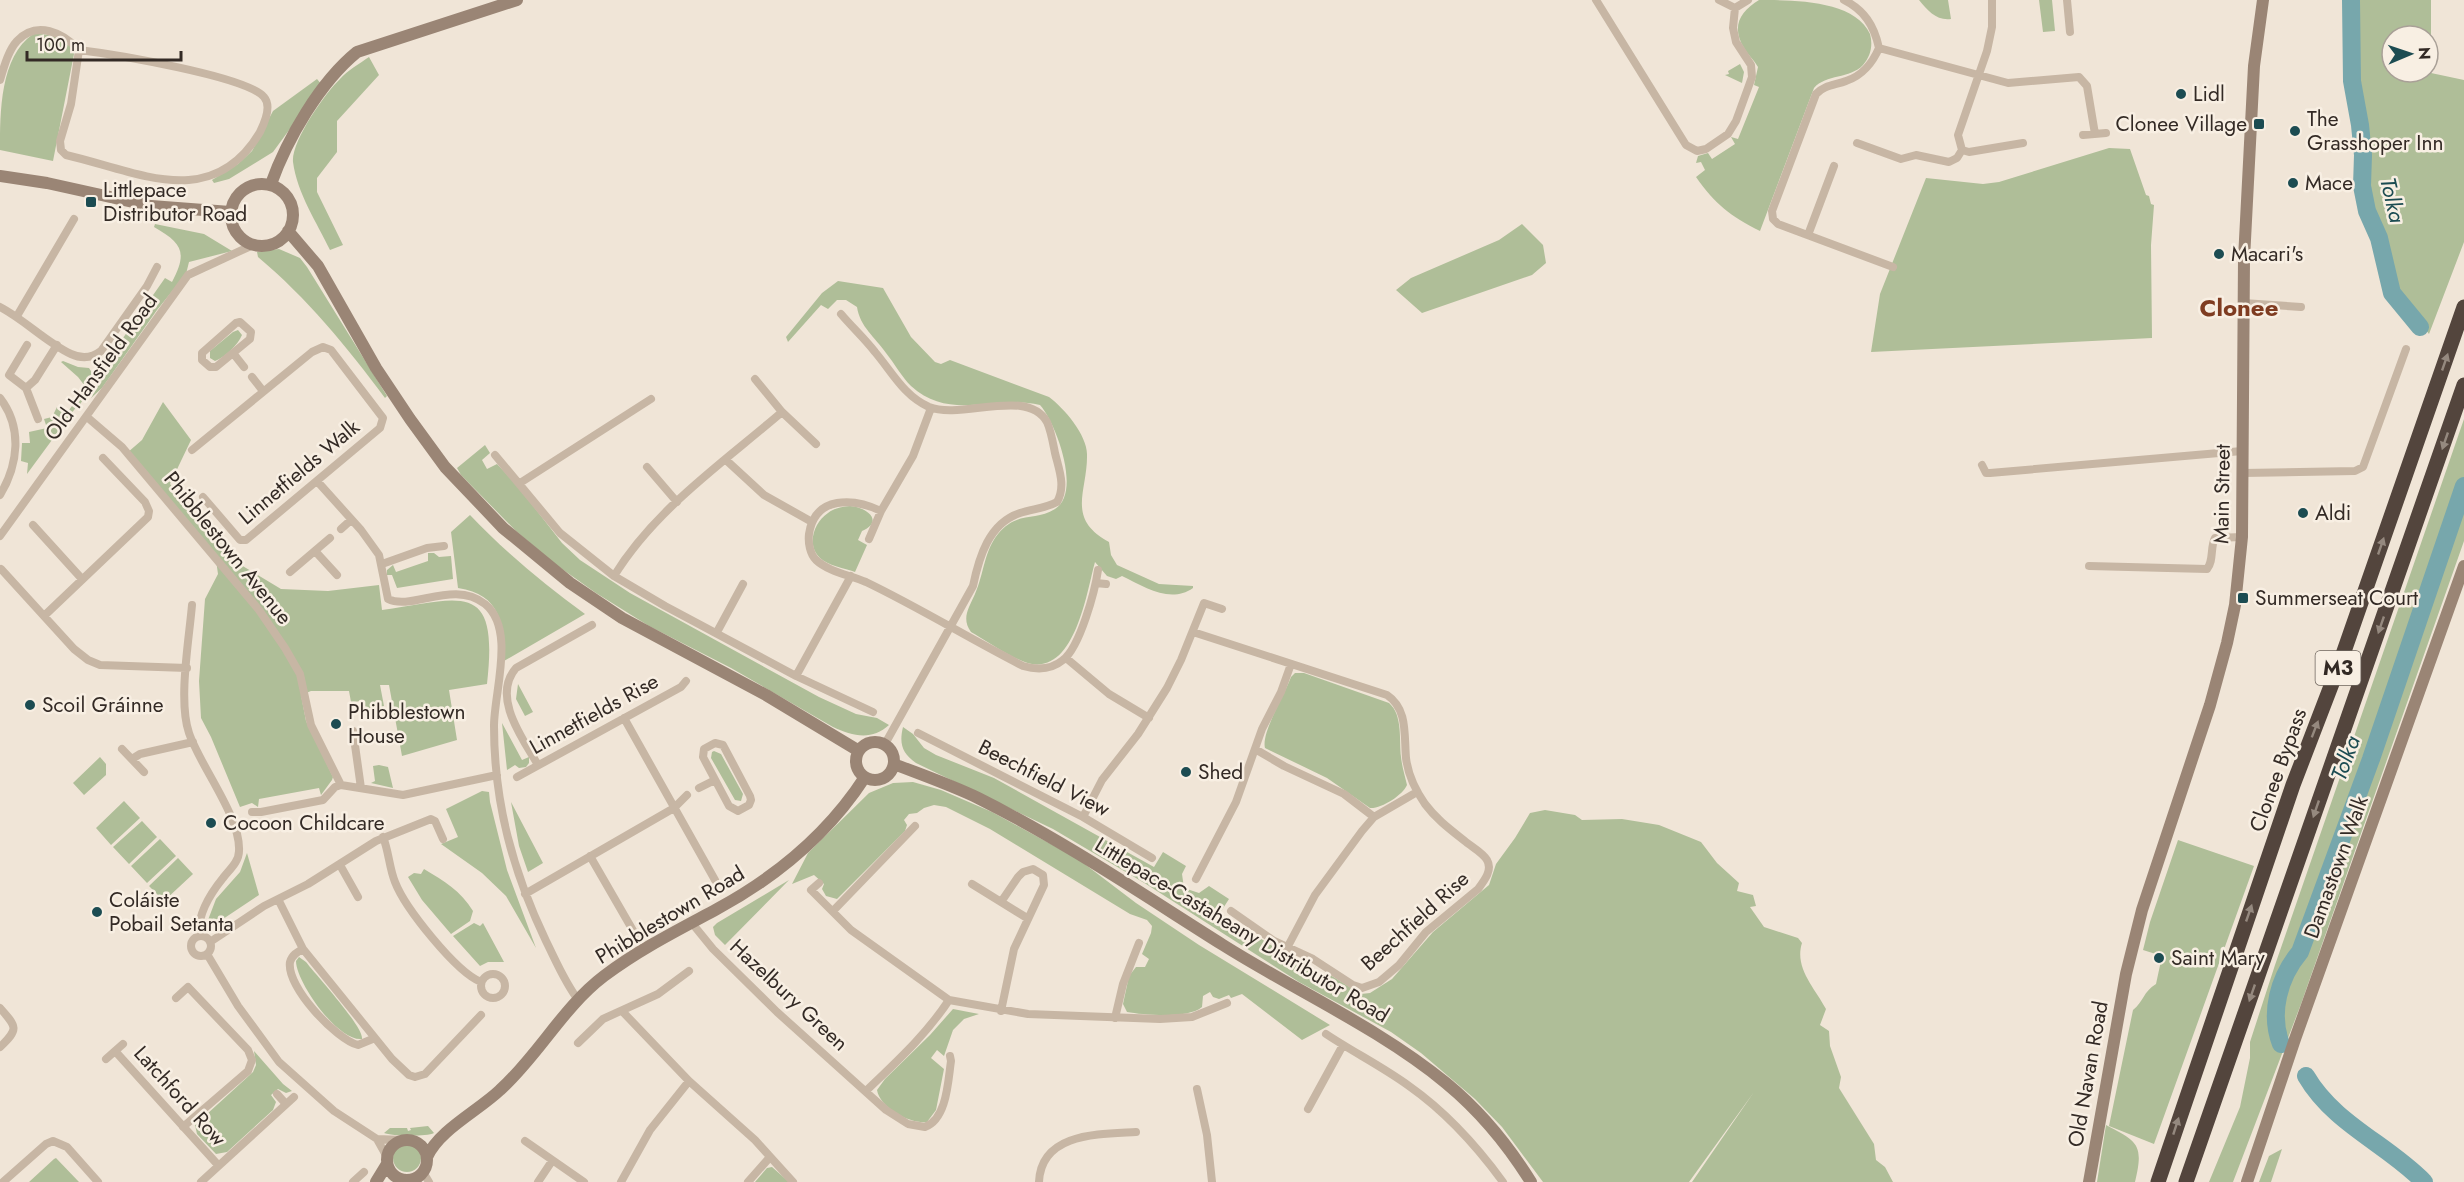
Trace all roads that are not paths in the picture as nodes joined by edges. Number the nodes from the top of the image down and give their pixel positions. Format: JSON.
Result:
{"nodes":[{"id":1,"x":517,"y":0,"type":"edge"},
{"id":2,"x":1719,"y":0,"type":"edge"},
{"id":3,"x":1748,"y":0,"type":"edge"},
{"id":4,"x":1844,"y":0,"type":"edge"},
{"id":5,"x":1992,"y":0,"type":"edge"},
{"id":6,"x":2067,"y":0,"type":"edge"},
{"id":7,"x":2263,"y":0,"type":"edge"},
{"id":8,"x":1598,"y":1,"type":"edge"},
{"id":9,"x":1735,"y":8,"type":"junction"},
{"id":10,"x":2070,"y":32,"type":"dead end"},
{"id":11,"x":1879,"y":48,"type":"junction"},
{"id":12,"x":79,"y":50,"type":"junction"},
{"id":13,"x":1979,"y":75,"type":"junction"},
{"id":14,"x":0,"y":80,"type":"edge"},
{"id":15,"x":2106,"y":133,"type":"dead end"},
{"id":16,"x":2095,"y":134,"type":"junction"},
{"id":17,"x":2082,"y":135,"type":"dead end"},
{"id":18,"x":1857,"y":143,"type":"dead end"},
{"id":19,"x":2024,"y":143,"type":"dead end"},
{"id":20,"x":1962,"y":150,"type":"junction"},
{"id":21,"x":1834,"y":166,"type":"dead end"},
{"id":22,"x":0,"y":176,"type":"edge"},
{"id":23,"x":271,"y":184,"type":"junction"},
{"id":24,"x":230,"y":212,"type":"junction"},
{"id":25,"x":74,"y":219,"type":"dead end"},
{"id":26,"x":288,"y":231,"type":"junction"},
{"id":27,"x":1808,"y":235,"type":"junction"},
{"id":28,"x":253,"y":245,"type":"junction"},
{"id":29,"x":157,"y":267,"type":"dead end"},
{"id":30,"x":1893,"y":267,"type":"dead end"},
{"id":31,"x":2243,"y":303,"type":"junction"},
{"id":32,"x":0,"y":307,"type":"edge"},
{"id":33,"x":2301,"y":307,"type":"dead end"},
{"id":34,"x":2464,"y":307,"type":"edge"},
{"id":35,"x":841,"y":314,"type":"dead end"},
{"id":36,"x":17,"y":316,"type":"junction"},
{"id":37,"x":27,"y":345,"type":"dead end"},
{"id":38,"x":57,"y":345,"type":"junction"},
{"id":39,"x":2406,"y":349,"type":"dead end"},
{"id":40,"x":233,"y":353,"type":"junction"},
{"id":41,"x":244,"y":367,"type":"dead end"},
{"id":42,"x":252,"y":377,"type":"dead end"},
{"id":43,"x":754,"y":379,"type":"dead end"},
{"id":44,"x":2464,"y":386,"type":"edge"},
{"id":45,"x":26,"y":388,"type":"junction"},
{"id":46,"x":262,"y":391,"type":"junction"},
{"id":47,"x":0,"y":398,"type":"edge"},
{"id":48,"x":651,"y":399,"type":"dead end"},
{"id":49,"x":931,"y":408,"type":"junction"},
{"id":50,"x":782,"y":412,"type":"junction"},
{"id":51,"x":87,"y":417,"type":"junction"},
{"id":52,"x":38,"y":418,"type":"dead end"},
{"id":53,"x":816,"y":444,"type":"dead end"},
{"id":54,"x":192,"y":450,"type":"dead end"},
{"id":55,"x":2242,"y":451,"type":"junction"},
{"id":56,"x":495,"y":455,"type":"dead end"},
{"id":57,"x":103,"y":458,"type":"dead end"},
{"id":58,"x":726,"y":460,"type":"junction"},
{"id":59,"x":1982,"y":465,"type":"dead end"},
{"id":60,"x":647,"y":467,"type":"dead end"},
{"id":61,"x":2243,"y":473,"type":"junction"},
{"id":62,"x":317,"y":481,"type":"junction"},
{"id":63,"x":520,"y":483,"type":"junction"},
{"id":64,"x":0,"y":495,"type":"edge"},
{"id":65,"x":203,"y":497,"type":"dead end"},
{"id":66,"x":677,"y":502,"type":"junction"},
{"id":67,"x":881,"y":511,"type":"junction"},
{"id":68,"x":351,"y":520,"type":"junction"},
{"id":69,"x":812,"y":522,"type":"junction"},
{"id":70,"x":33,"y":525,"type":"dead end"},
{"id":71,"x":341,"y":529,"type":"dead end"},
{"id":72,"x":0,"y":536,"type":"edge"},
{"id":73,"x":2242,"y":537,"type":"junction"},
{"id":74,"x":330,"y":538,"type":"dead end"},
{"id":75,"x":869,"y":539,"type":"dead end"},
{"id":76,"x":444,"y":546,"type":"dead end"},
{"id":77,"x":315,"y":551,"type":"junction"},
{"id":78,"x":382,"y":564,"type":"junction"},
{"id":79,"x":2089,"y":566,"type":"dead end"},
{"id":80,"x":2464,"y":566,"type":"edge"},
{"id":81,"x":1,"y":569,"type":"edge"},
{"id":82,"x":1098,"y":570,"type":"dead end"},
{"id":83,"x":290,"y":572,"type":"dead end"},
{"id":84,"x":337,"y":575,"type":"dead end"},
{"id":85,"x":614,"y":576,"type":"junction"},
{"id":86,"x":851,"y":576,"type":"junction"},
{"id":87,"x":82,"y":579,"type":"junction"},
{"id":88,"x":743,"y":584,"type":"dead end"},
{"id":89,"x":192,"y":605,"type":"dead end"},
{"id":90,"x":1222,"y":609,"type":"dead end"},
{"id":91,"x":44,"y":616,"type":"junction"},
{"id":92,"x":592,"y":625,"type":"dead end"},
{"id":93,"x":951,"y":626,"type":"junction"},
{"id":94,"x":717,"y":632,"type":"junction"},
{"id":95,"x":1193,"y":632,"type":"junction"},
{"id":96,"x":1066,"y":658,"type":"junction"},
{"id":97,"x":1291,"y":664,"type":"junction"},
{"id":98,"x":187,"y":668,"type":"junction"},
{"id":99,"x":796,"y":676,"type":"junction"},
{"id":100,"x":686,"y":681,"type":"dead end"},
{"id":101,"x":873,"y":712,"type":"dead end"},
{"id":102,"x":624,"y":718,"type":"junction"},
{"id":103,"x":1149,"y":718,"type":"junction"},
{"id":104,"x":352,"y":731,"type":"dead end"},
{"id":105,"x":918,"y":733,"type":"dead end"},
{"id":106,"x":193,"y":741,"type":"junction"},
{"id":107,"x":885,"y":744,"type":"junction"},
{"id":108,"x":122,"y":749,"type":"dead end"},
{"id":109,"x":1255,"y":749,"type":"junction"},
{"id":110,"x":859,"y":751,"type":"junction"},
{"id":111,"x":132,"y":759,"type":"junction"},
{"id":112,"x":894,"y":764,"type":"junction"},
{"id":113,"x":538,"y":765,"type":"junction"},
{"id":114,"x":144,"y":772,"type":"dead end"},
{"id":115,"x":497,"y":775,"type":"junction"},
{"id":116,"x":517,"y":777,"type":"dead end"},
{"id":117,"x":865,"y":777,"type":"junction"},
{"id":118,"x":715,"y":780,"type":"junction"},
{"id":119,"x":341,"y":785,"type":"junction"},
{"id":120,"x":361,"y":788,"type":"junction"},
{"id":121,"x":699,"y":788,"type":"dead end"},
{"id":122,"x":1417,"y":792,"type":"junction"},
{"id":123,"x":687,"y":795,"type":"dead end"},
{"id":124,"x":674,"y":808,"type":"junction"},
{"id":125,"x":252,"y":812,"type":"dead end"},
{"id":126,"x":1083,"y":817,"type":"junction"},
{"id":127,"x":1374,"y":817,"type":"junction"},
{"id":128,"x":915,"y":826,"type":"dead end"},
{"id":129,"x":383,"y":837,"type":"junction"},
{"id":130,"x":443,"y":839,"type":"dead end"},
{"id":131,"x":590,"y":856,"type":"junction"},
{"id":132,"x":1152,"y":858,"type":"dead end"},
{"id":133,"x":340,"y":865,"type":"junction"},
{"id":134,"x":1196,"y":879,"type":"dead end"},
{"id":135,"x":715,"y":880,"type":"dead end"},
{"id":136,"x":819,"y":883,"type":"dead end"},
{"id":137,"x":972,"y":884,"type":"dead end"},
{"id":138,"x":525,"y":894,"type":"junction"},
{"id":139,"x":358,"y":897,"type":"dead end"},
{"id":140,"x":278,"y":899,"type":"junction"},
{"id":141,"x":1001,"y":902,"type":"junction"},
{"id":142,"x":833,"y":911,"type":"junction"},
{"id":143,"x":1231,"y":911,"type":"dead end"},
{"id":144,"x":1027,"y":918,"type":"junction"},
{"id":145,"x":691,"y":922,"type":"junction"},
{"id":146,"x":635,"y":934,"type":"dead end"},
{"id":147,"x":199,"y":936,"type":"junction"},
{"id":148,"x":210,"y":942,"type":"junction"},
{"id":149,"x":1139,"y":943,"type":"dead end"},
{"id":150,"x":1287,"y":948,"type":"junction"},
{"id":151,"x":303,"y":949,"type":"junction"},
{"id":152,"x":207,"y":954,"type":"junction"},
{"id":153,"x":689,"y":971,"type":"dead end"},
{"id":154,"x":2126,"y":974,"type":"joint"},
{"id":155,"x":481,"y":982,"type":"dead end"},
{"id":156,"x":176,"y":998,"type":"dead end"},
{"id":157,"x":579,"y":1000,"type":"junction"},
{"id":158,"x":949,"y":1000,"type":"junction"},
{"id":159,"x":1227,"y":1003,"type":"dead end"},
{"id":160,"x":0,"y":1008,"type":"edge"},
{"id":161,"x":622,"y":1011,"type":"junction"},
{"id":162,"x":1001,"y":1011,"type":"junction"},
{"id":163,"x":481,"y":1015,"type":"dead end"},
{"id":164,"x":1115,"y":1018,"type":"junction"},
{"id":165,"x":1326,"y":1034,"type":"dead end"},
{"id":166,"x":375,"y":1038,"type":"junction"},
{"id":167,"x":578,"y":1043,"type":"dead end"},
{"id":168,"x":123,"y":1044,"type":"dead end"},
{"id":169,"x":1343,"y":1045,"type":"junction"},
{"id":170,"x":0,"y":1047,"type":"edge"},
{"id":171,"x":115,"y":1051,"type":"junction"},
{"id":172,"x":950,"y":1056,"type":"dead end"},
{"id":173,"x":106,"y":1059,"type":"dead end"},
{"id":174,"x":689,"y":1081,"type":"junction"},
{"id":175,"x":1197,"y":1089,"type":"dead end"},
{"id":176,"x":866,"y":1090,"type":"junction"},
{"id":177,"x":277,"y":1094,"type":"dead end"},
{"id":178,"x":294,"y":1097,"type":"dead end"},
{"id":179,"x":286,"y":1104,"type":"junction"},
{"id":180,"x":1308,"y":1109,"type":"dead end"},
{"id":181,"x":183,"y":1127,"type":"junction"},
{"id":182,"x":1136,"y":1132,"type":"dead end"},
{"id":183,"x":443,"y":1136,"type":"junction"},
{"id":184,"x":377,"y":1139,"type":"junction"},
{"id":185,"x":409,"y":1140,"type":"junction"},
{"id":186,"x":525,"y":1141,"type":"dead end"},
{"id":187,"x":427,"y":1157,"type":"junction"},
{"id":188,"x":770,"y":1157,"type":"junction"},
{"id":189,"x":387,"y":1161,"type":"junction"},
{"id":190,"x":552,"y":1161,"type":"junction"},
{"id":191,"x":218,"y":1165,"type":"junction"},
{"id":192,"x":364,"y":1172,"type":"dead end"},
{"id":193,"x":414,"y":1180,"type":"edge"},
{"id":194,"x":3,"y":1182,"type":"edge"},
{"id":195,"x":98,"y":1182,"type":"edge"},
{"id":196,"x":201,"y":1182,"type":"edge"},
{"id":197,"x":353,"y":1182,"type":"edge"},
{"id":198,"x":376,"y":1182,"type":"edge"},
{"id":199,"x":538,"y":1182,"type":"edge"},
{"id":200,"x":584,"y":1182,"type":"edge"},
{"id":201,"x":621,"y":1182,"type":"edge"},
{"id":202,"x":747,"y":1182,"type":"edge"},
{"id":203,"x":793,"y":1182,"type":"edge"},
{"id":204,"x":1039,"y":1182,"type":"edge"},
{"id":205,"x":1212,"y":1182,"type":"edge"},
{"id":206,"x":1503,"y":1182,"type":"edge"},
{"id":207,"x":1531,"y":1182,"type":"edge"},
{"id":208,"x":2089,"y":1182,"type":"edge"},
{"id":209,"x":2158,"y":1182,"type":"edge"},
{"id":210,"x":2186,"y":1182,"type":"edge"},
{"id":211,"x":2247,"y":1182,"type":"edge"}],
"edges":[{"from":1,"to":23,"type":"street"},
{"from":2,"to":9,"type":"street"},
{"from":3,"to":9,"type":"street"},
{"from":4,"to":11,"type":"street"},
{"from":5,"to":13,"type":"street"},
{"from":6,"to":10,"type":"street"},
{"from":7,"to":31,"type":"street","name":"Main Street"},
{"from":8,"to":9,"type":"street"},
{"from":11,"to":13,"type":"street"},
{"from":11,"to":27,"type":"street"},
{"from":12,"to":12,"type":"street"},
{"from":12,"to":14,"type":"street"},
{"from":13,"to":16,"type":"street"},
{"from":13,"to":20,"type":"street"},
{"from":15,"to":16,"type":"street"},
{"from":16,"to":17,"type":"street"},
{"from":18,"to":20,"type":"street"},
{"from":19,"to":20,"type":"street"},
{"from":21,"to":27,"type":"street"},
{"from":22,"to":24,"type":"street"},
{"from":23,"to":24,"type":"street"},
{"from":23,"to":26,"type":"street"},
{"from":24,"to":28,"type":"street"},
{"from":25,"to":36,"type":"street"},
{"from":26,"to":28,"type":"street"},
{"from":26,"to":110,"type":"street"},
{"from":27,"to":30,"type":"street"},
{"from":28,"to":51,"type":"street","name":"Old Hansfield Road"},
{"from":29,"to":38,"type":"street"},
{"from":31,"to":33,"type":"street"},
{"from":31,"to":55,"type":"street","name":"Main Street"},
{"from":32,"to":36,"type":"street"},
{"from":209,"to":34,"type":"highway","name":"Clonee Bypass","number":"M3","one_way":true},
{"from":35,"to":49,"type":"street"},
{"from":36,"to":38,"type":"street"},
{"from":37,"to":45,"type":"street"},
{"from":38,"to":45,"type":"street"},
{"from":39,"to":61,"type":"street"},
{"from":40,"to":40,"type":"street"},
{"from":40,"to":41,"type":"street"},
{"from":42,"to":46,"type":"street"},
{"from":43,"to":50,"type":"street"},
{"from":44,"to":210,"type":"highway","number":"M3","one_way":true},
{"from":45,"to":52,"type":"street"},
{"from":46,"to":54,"type":"street","name":"Linnetfields Walk"},
{"from":46,"to":62,"type":"street","name":"Linnetfields Walk"},
{"from":47,"to":64,"type":"street"},
{"from":48,"to":63,"type":"street"},
{"from":49,"to":67,"type":"street"},
{"from":49,"to":93,"type":"street"},
{"from":50,"to":53,"type":"street"},
{"from":50,"to":58,"type":"street"},
{"from":51,"to":72,"type":"street","name":"Old Hansfield Road"},
{"from":51,"to":119,"type":"street","name":"Phibblestown Avenue"},
{"from":55,"to":59,"type":"street"},
{"from":55,"to":61,"type":"street","name":"Main Street"},
{"from":56,"to":63,"type":"street"},
{"from":57,"to":87,"type":"street"},
{"from":58,"to":66,"type":"street"},
{"from":58,"to":69,"type":"street"},
{"from":60,"to":66,"type":"street"},
{"from":61,"to":73,"type":"street","name":"Main Street"},
{"from":62,"to":65,"type":"street","name":"Linnetfields Walk"},
{"from":62,"to":68,"type":"street"},
{"from":63,"to":85,"type":"street"},
{"from":66,"to":85,"type":"street"},
{"from":67,"to":69,"type":"street"},
{"from":67,"to":75,"type":"street"},
{"from":68,"to":71,"type":"street"},
{"from":68,"to":78,"type":"street"},
{"from":69,"to":86,"type":"street"},
{"from":70,"to":87,"type":"street"},
{"from":73,"to":79,"type":"street"},
{"from":73,"to":154,"type":"street","name":"Main Street"},
{"from":74,"to":77,"type":"street"},
{"from":76,"to":78,"type":"street"},
{"from":77,"to":83,"type":"street"},
{"from":77,"to":84,"type":"street"},
{"from":78,"to":115,"type":"street"},
{"from":80,"to":211,"type":"street","name":"Damastown Walk"},
{"from":81,"to":91,"type":"street"},
{"from":82,"to":96,"type":"street"},
{"from":85,"to":94,"type":"street"},
{"from":86,"to":93,"type":"street"},
{"from":86,"to":99,"type":"street"},
{"from":87,"to":91,"type":"street"},
{"from":88,"to":94,"type":"street"},
{"from":89,"to":98,"type":"street"},
{"from":90,"to":95,"type":"street"},
{"from":91,"to":98,"type":"street"},
{"from":92,"to":113,"type":"street"},
{"from":93,"to":96,"type":"street"},
{"from":93,"to":107,"type":"street"},
{"from":94,"to":99,"type":"street"},
{"from":95,"to":97,"type":"street"},
{"from":95,"to":103,"type":"street"},
{"from":96,"to":103,"type":"street"},
{"from":97,"to":109,"type":"street"},
{"from":97,"to":122,"type":"street"},
{"from":98,"to":106,"type":"street"},
{"from":99,"to":101,"type":"street"},
{"from":100,"to":102,"type":"street","name":"Linnetfields Rise"},
{"from":102,"to":113,"type":"street","name":"Linnetfields Rise"},
{"from":102,"to":124,"type":"street"},
{"from":103,"to":126,"type":"street"},
{"from":104,"to":120,"type":"street"},
{"from":105,"to":126,"type":"street","name":"Beechfield View"},
{"from":106,"to":111,"type":"street"},
{"from":106,"to":147,"type":"street"},
{"from":107,"to":110,"type":"street"},
{"from":107,"to":112,"type":"street"},
{"from":108,"to":111,"type":"street"},
{"from":109,"to":127,"type":"street"},
{"from":109,"to":134,"type":"street"},
{"from":110,"to":117,"type":"street"},
{"from":111,"to":114,"type":"street"},
{"from":112,"to":117,"type":"street"},
{"from":112,"to":207,"type":"street","name":"Littlepace-Castaheany Distributor Road"},
{"from":113,"to":116,"type":"street","name":"Linnetfields Rise"},
{"from":115,"to":120,"type":"street"},
{"from":115,"to":138,"type":"street"},
{"from":117,"to":145,"type":"street","name":"Phibblestown Road"},
{"from":118,"to":118,"type":"street"},
{"from":118,"to":121,"type":"street"},
{"from":119,"to":120,"type":"street"},
{"from":119,"to":125,"type":"street"},
{"from":122,"to":127,"type":"street"},
{"from":122,"to":150,"type":"street","name":"Beechfield Rise"},
{"from":123,"to":124,"type":"street"},
{"from":124,"to":131,"type":"street"},
{"from":124,"to":135,"type":"street"},
{"from":126,"to":132,"type":"street","name":"Beechfield View"},
{"from":127,"to":150,"type":"street"},
{"from":128,"to":142,"type":"street"},
{"from":129,"to":130,"type":"street"},
{"from":129,"to":133,"type":"street"},
{"from":129,"to":155,"type":"street"},
{"from":131,"to":138,"type":"street"},
{"from":131,"to":146,"type":"street"},
{"from":133,"to":139,"type":"street"},
{"from":133,"to":140,"type":"street"},
{"from":136,"to":142,"type":"street"},
{"from":137,"to":141,"type":"street"},
{"from":138,"to":157,"type":"street"},
{"from":140,"to":148,"type":"street"},
{"from":140,"to":151,"type":"street"},
{"from":141,"to":144,"type":"street"},
{"from":141,"to":144,"type":"street"},
{"from":142,"to":158,"type":"street"},
{"from":143,"to":150,"type":"street","name":"Beechfield Rise"},
{"from":144,"to":162,"type":"street"},
{"from":145,"to":157,"type":"street","name":"Phibblestown Road"},
{"from":145,"to":176,"type":"street","name":"Hazelbury Green"},
{"from":147,"to":148,"type":"street"},
{"from":147,"to":152,"type":"street"},
{"from":148,"to":152,"type":"street"},
{"from":149,"to":164,"type":"street"},
{"from":151,"to":166,"type":"street"},
{"from":151,"to":166,"type":"street"},
{"from":152,"to":184,"type":"street"},
{"from":153,"to":161,"type":"street"},
{"from":154,"to":208,"type":"street","name":"Old Navan Road"},
{"from":156,"to":181,"type":"street"},
{"from":157,"to":183,"type":"street","name":"Phibblestown Road"},
{"from":158,"to":162,"type":"street"},
{"from":158,"to":176,"type":"street"},
{"from":159,"to":164,"type":"street"},
{"from":160,"to":170,"type":"street"},
{"from":161,"to":167,"type":"street"},
{"from":161,"to":174,"type":"street"},
{"from":162,"to":164,"type":"street"},
{"from":163,"to":166,"type":"street"},
{"from":165,"to":169,"type":"street"},
{"from":168,"to":171,"type":"street"},
{"from":169,"to":180,"type":"street"},
{"from":169,"to":206,"type":"street"},
{"from":171,"to":173,"type":"street"},
{"from":171,"to":181,"type":"street","name":"Latchford Row"},
{"from":172,"to":176,"type":"street","name":"Hazelbury Green"},
{"from":174,"to":188,"type":"street"},
{"from":174,"to":201,"type":"street"},
{"from":175,"to":205,"type":"street"},
{"from":177,"to":179,"type":"street"},
{"from":178,"to":179,"type":"street","name":"Latchford Row"},
{"from":179,"to":191,"type":"street","name":"Latchford Row"},
{"from":181,"to":191,"type":"street","name":"Latchford Row"},
{"from":182,"to":204,"type":"street"},
{"from":183,"to":185,"type":"street","name":"Phibblestown Road"},
{"from":183,"to":187,"type":"street","name":"Phibblestown Road"},
{"from":184,"to":185,"type":"street"},
{"from":184,"to":189,"type":"street"},
{"from":185,"to":187,"type":"street"},
{"from":185,"to":189,"type":"street"},
{"from":186,"to":190,"type":"street"},
{"from":187,"to":193,"type":"street"},
{"from":188,"to":202,"type":"street"},
{"from":188,"to":203,"type":"street"},
{"from":189,"to":193,"type":"street"},
{"from":189,"to":198,"type":"street"},
{"from":190,"to":199,"type":"street"},
{"from":190,"to":200,"type":"street"},
{"from":191,"to":196,"type":"street","name":"Latchford Row"},
{"from":192,"to":197,"type":"street"},
{"from":194,"to":195,"type":"street"}]}
